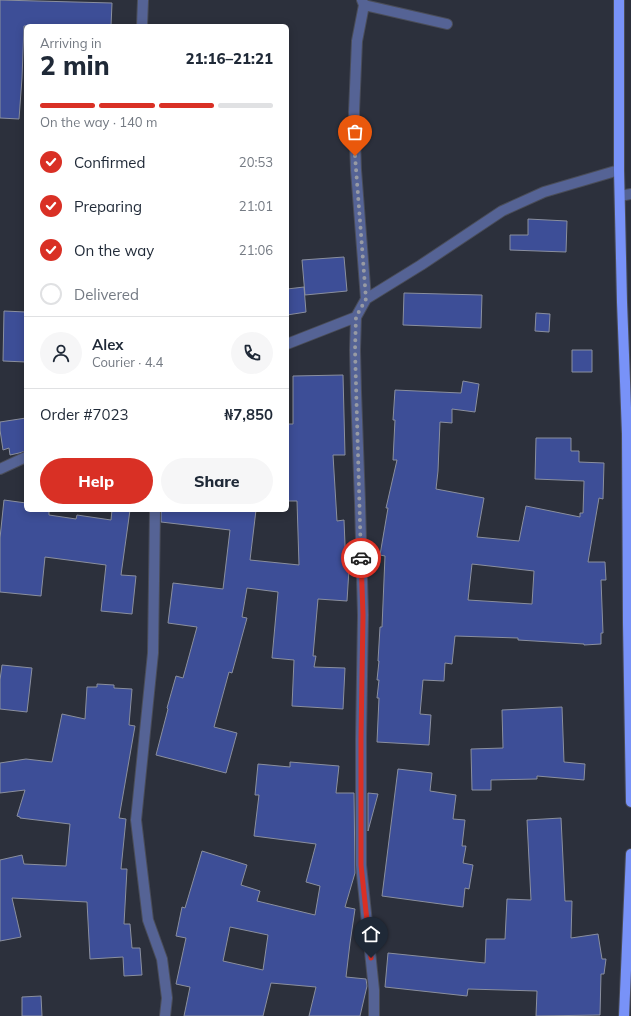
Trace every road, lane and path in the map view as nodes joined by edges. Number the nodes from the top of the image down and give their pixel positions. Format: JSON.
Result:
{"nodes":[{"id":1,"x":143,"y":0,"type":"edge"},
{"id":2,"x":619,"y":0,"type":"edge"},
{"id":3,"x":363,"y":3,"type":"edge"},
{"id":4,"x":142,"y":24,"type":"edge"},
{"id":5,"x":447,"y":24,"type":"dead end"},
{"id":6,"x":619,"y":170,"type":"junction"},
{"id":7,"x":631,"y":194,"type":"edge"},
{"id":8,"x":620,"y":196,"type":"junction"},
{"id":9,"x":366,"y":299,"type":"junction"},
{"id":10,"x":356,"y":317,"type":"junction"},
{"id":11,"x":289,"y":343,"type":"edge"},
{"id":12,"x":24,"y":458,"type":"edge"},
{"id":13,"x":0,"y":469,"type":"edge"},
{"id":14,"x":155,"y":512,"type":"edge"},
{"id":15,"x":631,"y":802,"type":"edge"},
{"id":16,"x":631,"y":854,"type":"edge"},
{"id":17,"x":165,"y":1016,"type":"edge"},
{"id":18,"x":374,"y":1016,"type":"edge"},
{"id":19,"x":624,"y":1016,"type":"edge"}],
"edges":[{"from":1,"to":4,"type":"street"},
{"from":2,"to":6,"type":"main road"},
{"from":3,"to":5,"type":"street"},
{"from":3,"to":9,"type":"street"},
{"from":6,"to":8,"type":"main road"},
{"from":6,"to":9,"type":"street"},
{"from":7,"to":8,"type":"street"},
{"from":8,"to":15,"type":"main road"},
{"from":9,"to":10,"type":"street"},
{"from":10,"to":11,"type":"street"},
{"from":10,"to":18,"type":"street"},
{"from":12,"to":13,"type":"street"},
{"from":14,"to":17,"type":"street"},
{"from":16,"to":19,"type":"main road"}]}
